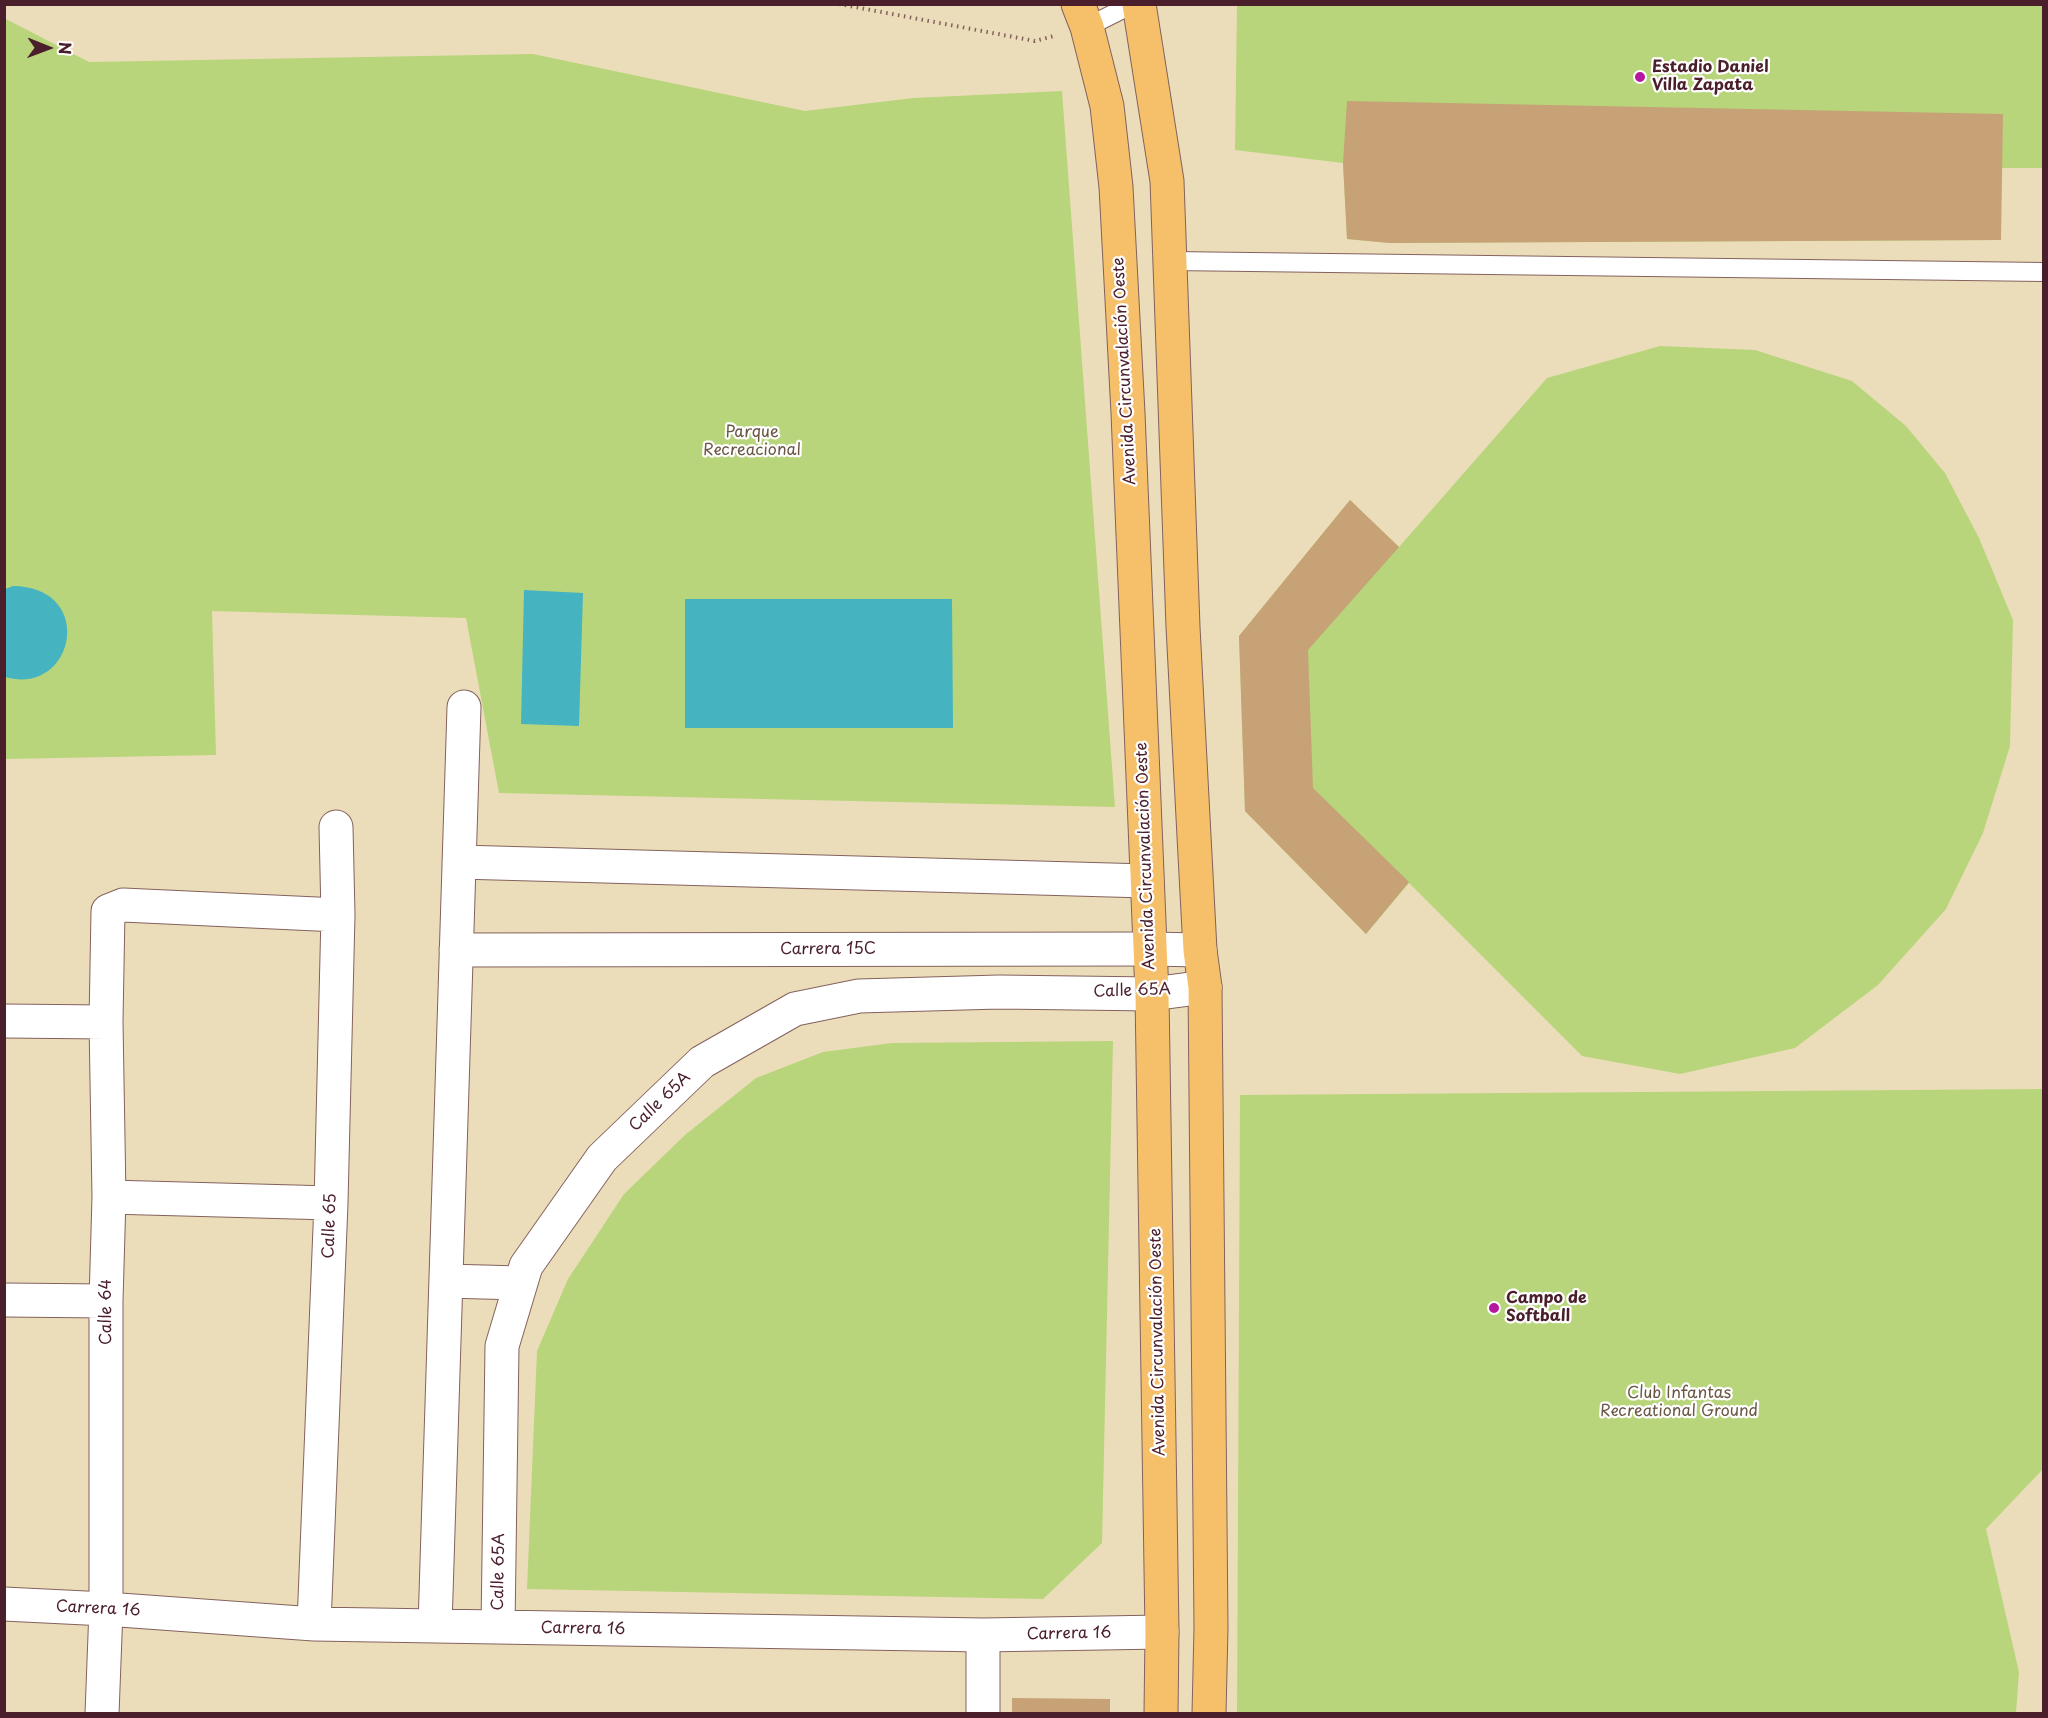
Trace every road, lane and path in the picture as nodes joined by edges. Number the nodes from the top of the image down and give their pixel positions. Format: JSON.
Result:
{"nodes":[{"id":1,"x":839,"y":4,"type":"edge"},
{"id":2,"x":1133,"y":4,"type":"edge"},
{"id":3,"x":1139,"y":4,"type":"edge"},
{"id":4,"x":1082,"y":16,"type":"edge"},
{"id":5,"x":1171,"y":261,"type":"junction"},
{"id":6,"x":2043,"y":272,"type":"edge"},
{"id":7,"x":464,"y":707,"type":"dead end"},
{"id":8,"x":336,"y":827,"type":"dead end"},
{"id":9,"x":459,"y":862,"type":"junction"},
{"id":10,"x":1147,"y":881,"type":"junction"},
{"id":11,"x":338,"y":915,"type":"junction"},
{"id":12,"x":1150,"y":949,"type":"junction"},
{"id":13,"x":456,"y":950,"type":"junction"},
{"id":14,"x":1200,"y":950,"type":"junction"},
{"id":15,"x":1205,"y":987,"type":"junction"},
{"id":16,"x":1152,"y":994,"type":"junction"},
{"id":17,"x":4,"y":1021,"type":"edge"},
{"id":18,"x":105,"y":1022,"type":"junction"},
{"id":19,"x":109,"y":1197,"type":"junction"},
{"id":20,"x":331,"y":1203,"type":"junction"},
{"id":21,"x":446,"y":1281,"type":"junction"},
{"id":22,"x":520,"y":1284,"type":"junction"},
{"id":23,"x":4,"y":1300,"type":"edge"},
{"id":24,"x":106,"y":1301,"type":"junction"},
{"id":25,"x":4,"y":1604,"type":"edge"},
{"id":26,"x":106,"y":1609,"type":"junction"},
{"id":27,"x":314,"y":1624,"type":"junction"},
{"id":28,"x":435,"y":1626,"type":"junction"},
{"id":29,"x":498,"y":1628,"type":"junction"},
{"id":30,"x":1162,"y":1632,"type":"junction"},
{"id":31,"x":983,"y":1635,"type":"junction"},
{"id":32,"x":102,"y":1713,"type":"edge"},
{"id":33,"x":983,"y":1713,"type":"edge"},
{"id":34,"x":1161,"y":1713,"type":"edge"},
{"id":35,"x":1209,"y":1713,"type":"edge"}],
"edges":[{"from":1,"to":4,"type":"path"},
{"from":2,"to":4,"type":"lane"},
{"from":3,"to":5,"type":"main road"},
{"from":4,"to":10,"type":"main road","name":"Avenida Circunvalación Oeste"},
{"from":5,"to":6,"type":"lane"},
{"from":5,"to":14,"type":"main road"},
{"from":7,"to":9,"type":"street"},
{"from":8,"to":11,"type":"street","name":"Calle 65"},
{"from":9,"to":10,"type":"street"},
{"from":9,"to":13,"type":"street"},
{"from":10,"to":12,"type":"main road","name":"Avenida Circunvalación Oeste"},
{"from":11,"to":18,"type":"street","name":"Calle 64"},
{"from":11,"to":20,"type":"street","name":"Calle 65"},
{"from":12,"to":13,"type":"street","name":"Carrera 15C"},
{"from":12,"to":14,"type":"street","name":"Carrera 15C"},
{"from":12,"to":16,"type":"main road","name":"Avenida Circunvalación Oeste"},
{"from":13,"to":21,"type":"street"},
{"from":14,"to":15,"type":"main road"},
{"from":15,"to":16,"type":"street","name":"Calle 65A"},
{"from":15,"to":35,"type":"main road"},
{"from":16,"to":22,"type":"street","name":"Calle 65A"},
{"from":16,"to":30,"type":"main road","name":"Avenida Circunvalación Oeste"},
{"from":17,"to":18,"type":"street"},
{"from":18,"to":19,"type":"street","name":"Calle 64"},
{"from":19,"to":20,"type":"street"},
{"from":19,"to":24,"type":"street","name":"Calle 64"},
{"from":20,"to":27,"type":"street","name":"Calle 65"},
{"from":21,"to":22,"type":"street"},
{"from":21,"to":28,"type":"street"},
{"from":22,"to":29,"type":"street","name":"Calle 65A"},
{"from":23,"to":24,"type":"street"},
{"from":24,"to":26,"type":"street","name":"Calle 64"},
{"from":25,"to":26,"type":"street","name":"Carrera 16"},
{"from":26,"to":27,"type":"street","name":"Carrera 16"},
{"from":26,"to":32,"type":"street","name":"Calle 64"},
{"from":27,"to":28,"type":"street","name":"Carrera 16"},
{"from":28,"to":29,"type":"street","name":"Carrera 16"},
{"from":29,"to":31,"type":"street","name":"Carrera 16"},
{"from":30,"to":31,"type":"street","name":"Carrera 16"},
{"from":30,"to":34,"type":"main road","name":"Avenida Circunvalación Oeste"},
{"from":31,"to":33,"type":"street"}]}
